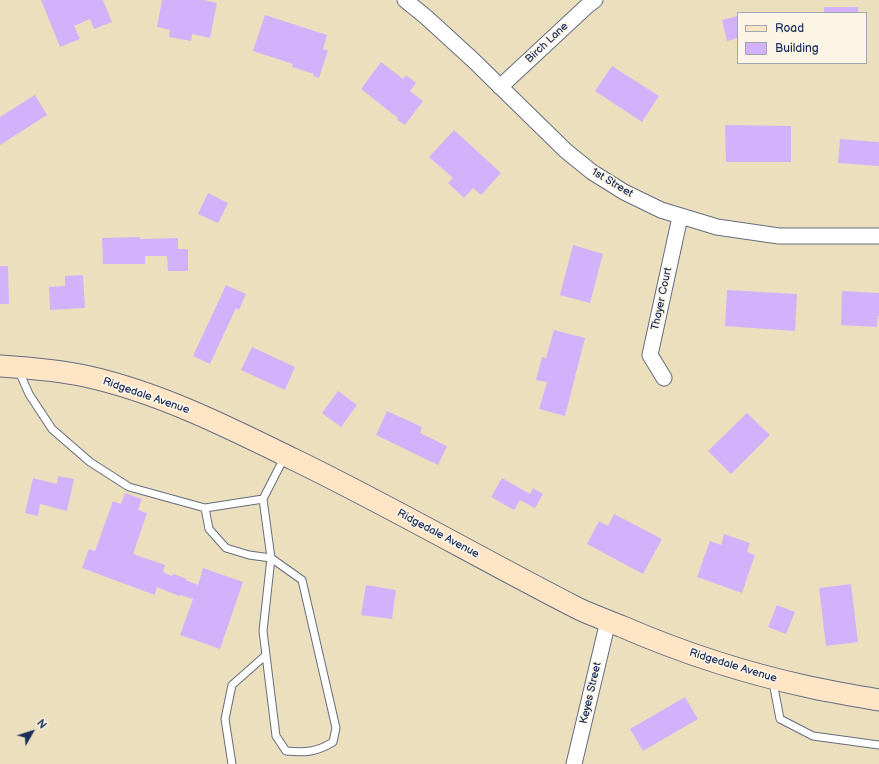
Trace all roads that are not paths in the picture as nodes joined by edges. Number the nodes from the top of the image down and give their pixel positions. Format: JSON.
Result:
{"nodes":[{"id":1,"x":405,"y":0,"type":"edge"},
{"id":2,"x":595,"y":0,"type":"edge"},
{"id":3,"x":500,"y":87,"type":"junction"},
{"id":4,"x":680,"y":217,"type":"junction"},
{"id":5,"x":879,"y":236,"type":"edge"},
{"id":6,"x":8,"y":367,"type":"edge"},
{"id":7,"x":664,"y":378,"type":"dead end"},
{"id":8,"x":285,"y":455,"type":"junction"},
{"id":9,"x":263,"y":499,"type":"junction"},
{"id":10,"x":205,"y":508,"type":"junction"},
{"id":11,"x":271,"y":558,"type":"junction"},
{"id":12,"x":608,"y":621,"type":"junction"},
{"id":13,"x":266,"y":655,"type":"junction"},
{"id":14,"x":772,"y":678,"type":"junction"},
{"id":15,"x":879,"y":700,"type":"edge"},
{"id":16,"x":879,"y":745,"type":"edge"},
{"id":17,"x":232,"y":764,"type":"edge"},
{"id":18,"x":574,"y":764,"type":"edge"}],
"edges":[{"from":1,"to":3,"type":"street","name":"1st Street"},
{"from":2,"to":3,"type":"street","name":"Birch Lane"},
{"from":3,"to":4,"type":"street","name":"1st Street"},
{"from":4,"to":5,"type":"street","name":"1st Street"},
{"from":4,"to":7,"type":"street","name":"Thayer Court"},
{"from":6,"to":8,"type":"main road","name":"Ridgedale Avenue"},
{"from":6,"to":10,"type":"lane"},
{"from":8,"to":9,"type":"lane"},
{"from":8,"to":12,"type":"main road","name":"Ridgedale Avenue"},
{"from":9,"to":10,"type":"lane"},
{"from":9,"to":11,"type":"lane"},
{"from":10,"to":11,"type":"lane"},
{"from":11,"to":13,"type":"lane"},
{"from":11,"to":13,"type":"lane"},
{"from":12,"to":14,"type":"main road","name":"Ridgedale Avenue"},
{"from":12,"to":18,"type":"street","name":"Keyes Street"},
{"from":13,"to":17,"type":"lane"},
{"from":14,"to":15,"type":"main road","name":"Ridgedale Avenue"},
{"from":14,"to":16,"type":"lane"}]}
